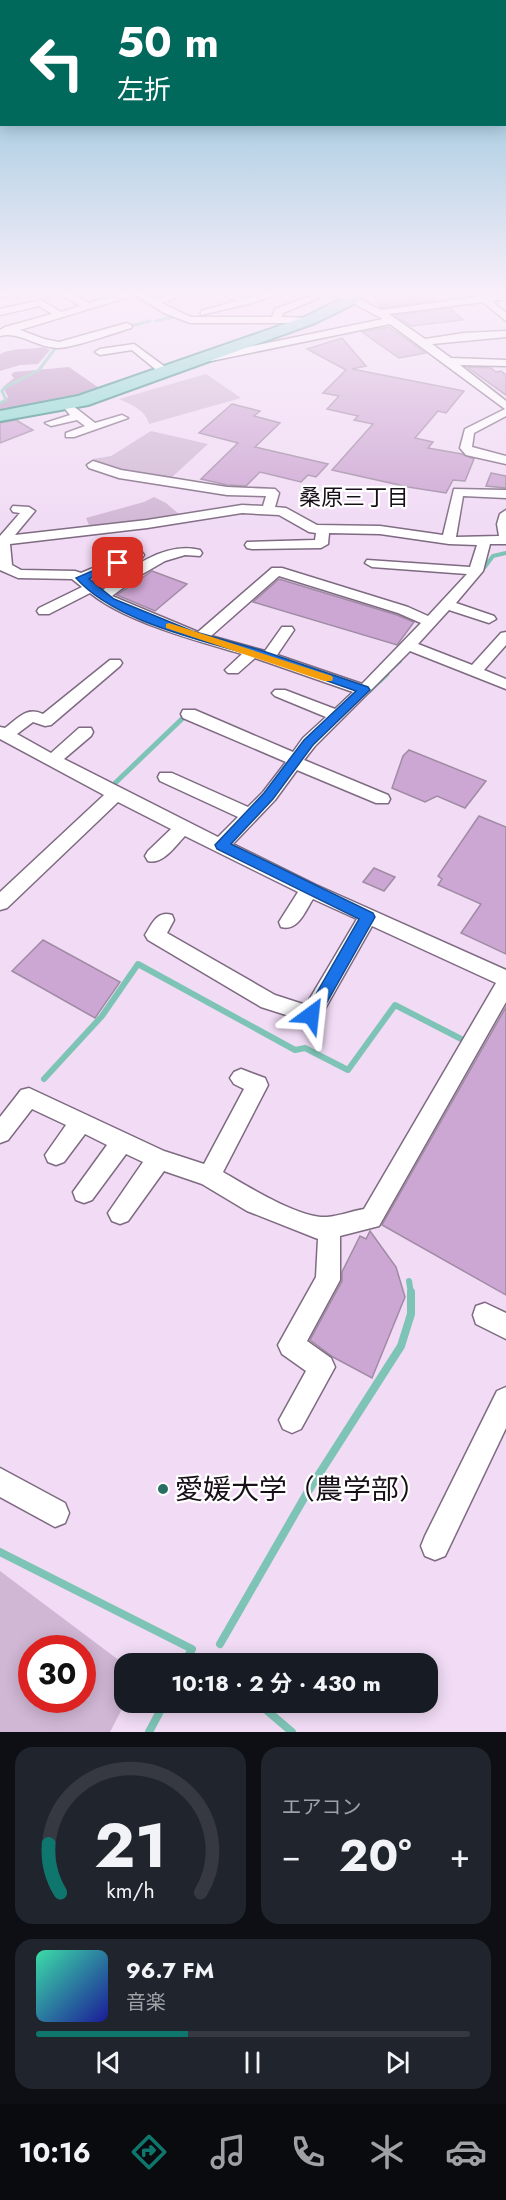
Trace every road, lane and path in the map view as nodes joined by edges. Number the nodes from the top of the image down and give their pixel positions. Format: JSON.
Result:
{"nodes":[{"id":1,"x":162,"y":372,"type":"edge"},
{"id":2,"x":460,"y":372,"type":"edge"},
{"id":3,"x":506,"y":406,"type":"edge"},
{"id":4,"x":506,"y":412,"type":"edge"},
{"id":5,"x":80,"y":413,"type":"junction"},
{"id":6,"x":0,"y":416,"type":"edge"},
{"id":7,"x":122,"y":418,"type":"dead end"},
{"id":8,"x":51,"y":423,"type":"dead end"},
{"id":9,"x":94,"y":427,"type":"junction"},
{"id":10,"x":70,"y":435,"type":"dead end"},
{"id":11,"x":506,"y":460,"type":"edge"},
{"id":12,"x":93,"y":465,"type":"dead end"},
{"id":13,"x":506,"y":494,"type":"edge"},
{"id":14,"x":17,"y":509,"type":"dead end"},
{"id":15,"x":268,"y":509,"type":"junction"},
{"id":16,"x":506,"y":514,"type":"edge"},
{"id":17,"x":322,"y":530,"type":"junction"},
{"id":18,"x":506,"y":538,"type":"edge"},
{"id":19,"x":449,"y":540,"type":"junction"},
{"id":20,"x":484,"y":540,"type":"junction"},
{"id":21,"x":2,"y":541,"type":"edge"},
{"id":22,"x":252,"y":544,"type":"dead end"},
{"id":23,"x":195,"y":553,"type":"dead end"},
{"id":24,"x":137,"y":555,"type":"dead end"},
{"id":25,"x":155,"y":562,"type":"junction"},
{"id":26,"x":372,"y":563,"type":"dead end"},
{"id":27,"x":170,"y":568,"type":"dead end"},
{"id":28,"x":476,"y":571,"type":"junction"},
{"id":29,"x":3,"y":576,"type":"edge"},
{"id":30,"x":92,"y":587,"type":"junction"},
{"id":31,"x":446,"y":604,"type":"junction"},
{"id":32,"x":44,"y":611,"type":"dead end"},
{"id":33,"x":489,"y":619,"type":"dead end"},
{"id":34,"x":430,"y":622,"type":"junction"},
{"id":35,"x":287,"y":630,"type":"dead end"},
{"id":36,"x":506,"y":636,"type":"edge"},
{"id":37,"x":201,"y":637,"type":"junction"},
{"id":38,"x":408,"y":645,"type":"junction"},
{"id":39,"x":253,"y":652,"type":"junction"},
{"id":40,"x":268,"y":657,"type":"junction"},
{"id":41,"x":116,"y":663,"type":"dead end"},
{"id":42,"x":233,"y":670,"type":"dead end"},
{"id":43,"x":475,"y":671,"type":"junction"},
{"id":44,"x":506,"y":684,"type":"edge"},
{"id":45,"x":364,"y":690,"type":"junction"},
{"id":46,"x":280,"y":693,"type":"dead end"},
{"id":47,"x":189,"y":714,"type":"dead end"},
{"id":48,"x":336,"y":716,"type":"junction"},
{"id":49,"x":85,"y":732,"type":"dead end"},
{"id":50,"x":3,"y":733,"type":"edge"},
{"id":51,"x":53,"y":760,"type":"junction"},
{"id":52,"x":295,"y":761,"type":"junction"},
{"id":53,"x":166,"y":777,"type":"dead end"},
{"id":54,"x":116,"y":794,"type":"junction"},
{"id":55,"x":382,"y":799,"type":"dead end"},
{"id":56,"x":250,"y":815,"type":"junction"},
{"id":57,"x":183,"y":827,"type":"junction"},
{"id":58,"x":222,"y":845,"type":"junction"},
{"id":59,"x":154,"y":856,"type":"dead end"},
{"id":60,"x":310,"y":890,"type":"junction"},
{"id":61,"x":0,"y":903,"type":"edge"},
{"id":62,"x":368,"y":917,"type":"junction"},
{"id":63,"x":165,"y":920,"type":"dead end"},
{"id":64,"x":288,"y":922,"type":"dead end"},
{"id":65,"x":506,"y":979,"type":"edge"},
{"id":66,"x":506,"y":984,"type":"edge"},
{"id":67,"x":240,"y":1078,"type":"dead end"},
{"id":68,"x":81,"y":1122,"type":"junction"},
{"id":69,"x":0,"y":1133,"type":"edge"},
{"id":70,"x":122,"y":1142,"type":"junction"},
{"id":71,"x":56,"y":1155,"type":"dead end"},
{"id":72,"x":159,"y":1159,"type":"junction"},
{"id":73,"x":209,"y":1176,"type":"junction"},
{"id":74,"x":84,"y":1192,"type":"dead end"},
{"id":75,"x":120,"y":1213,"type":"dead end"},
{"id":76,"x":326,"y":1228,"type":"junction"},
{"id":77,"x":506,"y":1400,"type":"edge"},
{"id":78,"x":292,"y":1420,"type":"dead end"},
{"id":79,"x":0,"y":1482,"type":"edge"},
{"id":80,"x":55,"y":1513,"type":"dead end"},
{"id":81,"x":435,"y":1546,"type":"dead end"}],
"edges":[{"from":1,"to":5,"type":"main road"},
{"from":2,"to":3,"type":"street"},
{"from":4,"to":11,"type":"street"},
{"from":5,"to":6,"type":"main road"},
{"from":5,"to":8,"type":"street"},
{"from":5,"to":9,"type":"street"},
{"from":7,"to":9,"type":"street"},
{"from":9,"to":10,"type":"street"},
{"from":12,"to":15,"type":"street"},
{"from":13,"to":19,"type":"street"},
{"from":14,"to":21,"type":"street"},
{"from":15,"to":17,"type":"street"},
{"from":15,"to":21,"type":"street"},
{"from":16,"to":18,"type":"street"},
{"from":17,"to":19,"type":"street"},
{"from":17,"to":22,"type":"street"},
{"from":18,"to":20,"type":"street"},
{"from":19,"to":20,"type":"street"},
{"from":20,"to":28,"type":"street"},
{"from":21,"to":29,"type":"street"},
{"from":23,"to":25,"type":"street"},
{"from":24,"to":30,"type":"street"},
{"from":25,"to":27,"type":"street"},
{"from":25,"to":30,"type":"street"},
{"from":26,"to":28,"type":"street"},
{"from":28,"to":31,"type":"street"},
{"from":29,"to":30,"type":"street"},
{"from":30,"to":32,"type":"street"},
{"from":30,"to":37,"type":"street"},
{"from":31,"to":33,"type":"street"},
{"from":31,"to":34,"type":"street"},
{"from":34,"to":37,"type":"street"},
{"from":34,"to":38,"type":"street"},
{"from":35,"to":40,"type":"street"},
{"from":36,"to":43,"type":"street"},
{"from":37,"to":39,"type":"street"},
{"from":38,"to":43,"type":"street"},
{"from":38,"to":45,"type":"street"},
{"from":39,"to":40,"type":"street"},
{"from":39,"to":42,"type":"street"},
{"from":40,"to":45,"type":"street"},
{"from":41,"to":50,"type":"street"},
{"from":43,"to":44,"type":"street"},
{"from":45,"to":48,"type":"street"},
{"from":46,"to":48,"type":"street"},
{"from":47,"to":52,"type":"street"},
{"from":48,"to":52,"type":"street"},
{"from":49,"to":51,"type":"street"},
{"from":50,"to":51,"type":"street"},
{"from":51,"to":54,"type":"street"},
{"from":52,"to":55,"type":"street"},
{"from":52,"to":56,"type":"street"},
{"from":53,"to":56,"type":"street"},
{"from":54,"to":57,"type":"street"},
{"from":54,"to":61,"type":"street"},
{"from":56,"to":58,"type":"street"},
{"from":57,"to":58,"type":"street"},
{"from":57,"to":59,"type":"street"},
{"from":58,"to":60,"type":"street"},
{"from":60,"to":62,"type":"street"},
{"from":60,"to":64,"type":"street"},
{"from":62,"to":63,"type":"street"},
{"from":62,"to":65,"type":"street"},
{"from":66,"to":76,"type":"street"},
{"from":67,"to":73,"type":"street"},
{"from":68,"to":69,"type":"street"},
{"from":68,"to":70,"type":"street"},
{"from":68,"to":71,"type":"street"},
{"from":70,"to":72,"type":"street"},
{"from":70,"to":74,"type":"street"},
{"from":72,"to":73,"type":"street"},
{"from":72,"to":75,"type":"street"},
{"from":73,"to":76,"type":"street"},
{"from":76,"to":78,"type":"street"},
{"from":77,"to":81,"type":"street"},
{"from":79,"to":80,"type":"street"}]}
